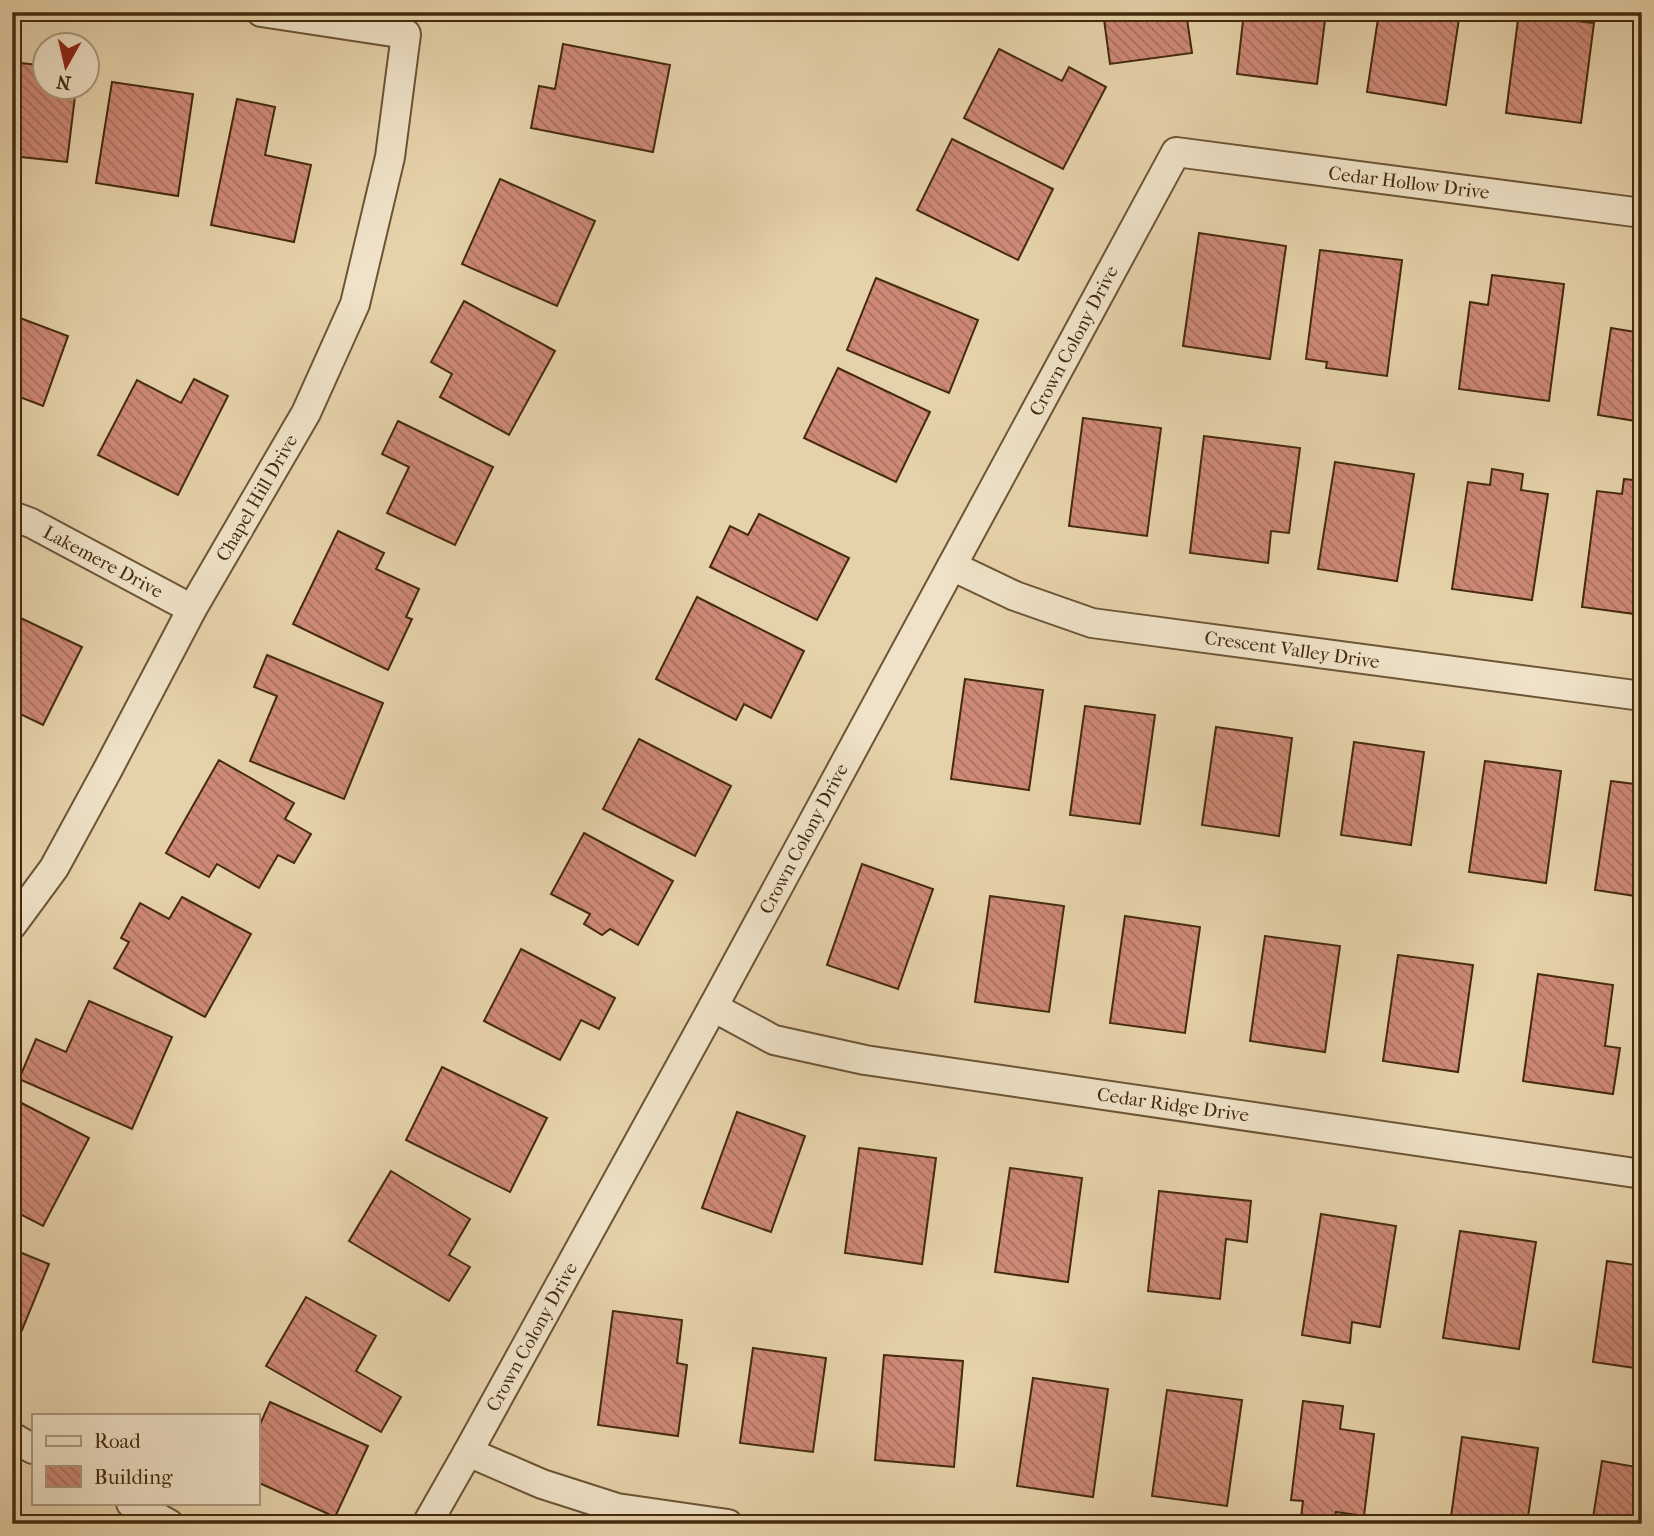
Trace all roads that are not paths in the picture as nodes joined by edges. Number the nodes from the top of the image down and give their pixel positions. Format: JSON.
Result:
{"nodes":[{"id":1,"x":261,"y":12,"type":"edge"},
{"id":2,"x":1176,"y":152,"type":"joint"},
{"id":3,"x":1642,"y":213,"type":"edge"},
{"id":4,"x":12,"y":516,"type":"edge"},
{"id":5,"x":952,"y":566,"type":"junction"},
{"id":6,"x":192,"y":609,"type":"junction"},
{"id":7,"x":1642,"y":696,"type":"edge"},
{"id":8,"x":12,"y":925,"type":"edge"},
{"id":9,"x":713,"y":1007,"type":"junction"},
{"id":10,"x":1642,"y":1174,"type":"edge"},
{"id":11,"x":12,"y":1437,"type":"edge"},
{"id":12,"x":32,"y":1447,"type":"edge"},
{"id":13,"x":468,"y":1452,"type":"junction"},
{"id":14,"x":133,"y":1504,"type":"edge"},
{"id":15,"x":169,"y":1524,"type":"edge"},
{"id":16,"x":427,"y":1524,"type":"edge"},
{"id":17,"x":728,"y":1524,"type":"edge"}],
"edges":[{"from":1,"to":6,"type":"street","name":"Chapel Hill Drive"},
{"from":2,"to":3,"type":"street","name":"Cedar Hollow Drive"},
{"from":2,"to":5,"type":"street","name":"Crown Colony Drive"},
{"from":4,"to":6,"type":"street","name":"Lakemere Drive"},
{"from":5,"to":7,"type":"street","name":"Crescent Valley Drive"},
{"from":5,"to":9,"type":"street","name":"Crown Colony Drive"},
{"from":6,"to":8,"type":"street","name":"Chapel Hill Drive"},
{"from":9,"to":10,"type":"street","name":"Cedar Ridge Drive"},
{"from":9,"to":13,"type":"street","name":"Crown Colony Drive"},
{"from":11,"to":12,"type":"street"},
{"from":13,"to":16,"type":"street","name":"Crown Colony Drive"},
{"from":13,"to":17,"type":"street"},
{"from":14,"to":15,"type":"street"}]}
